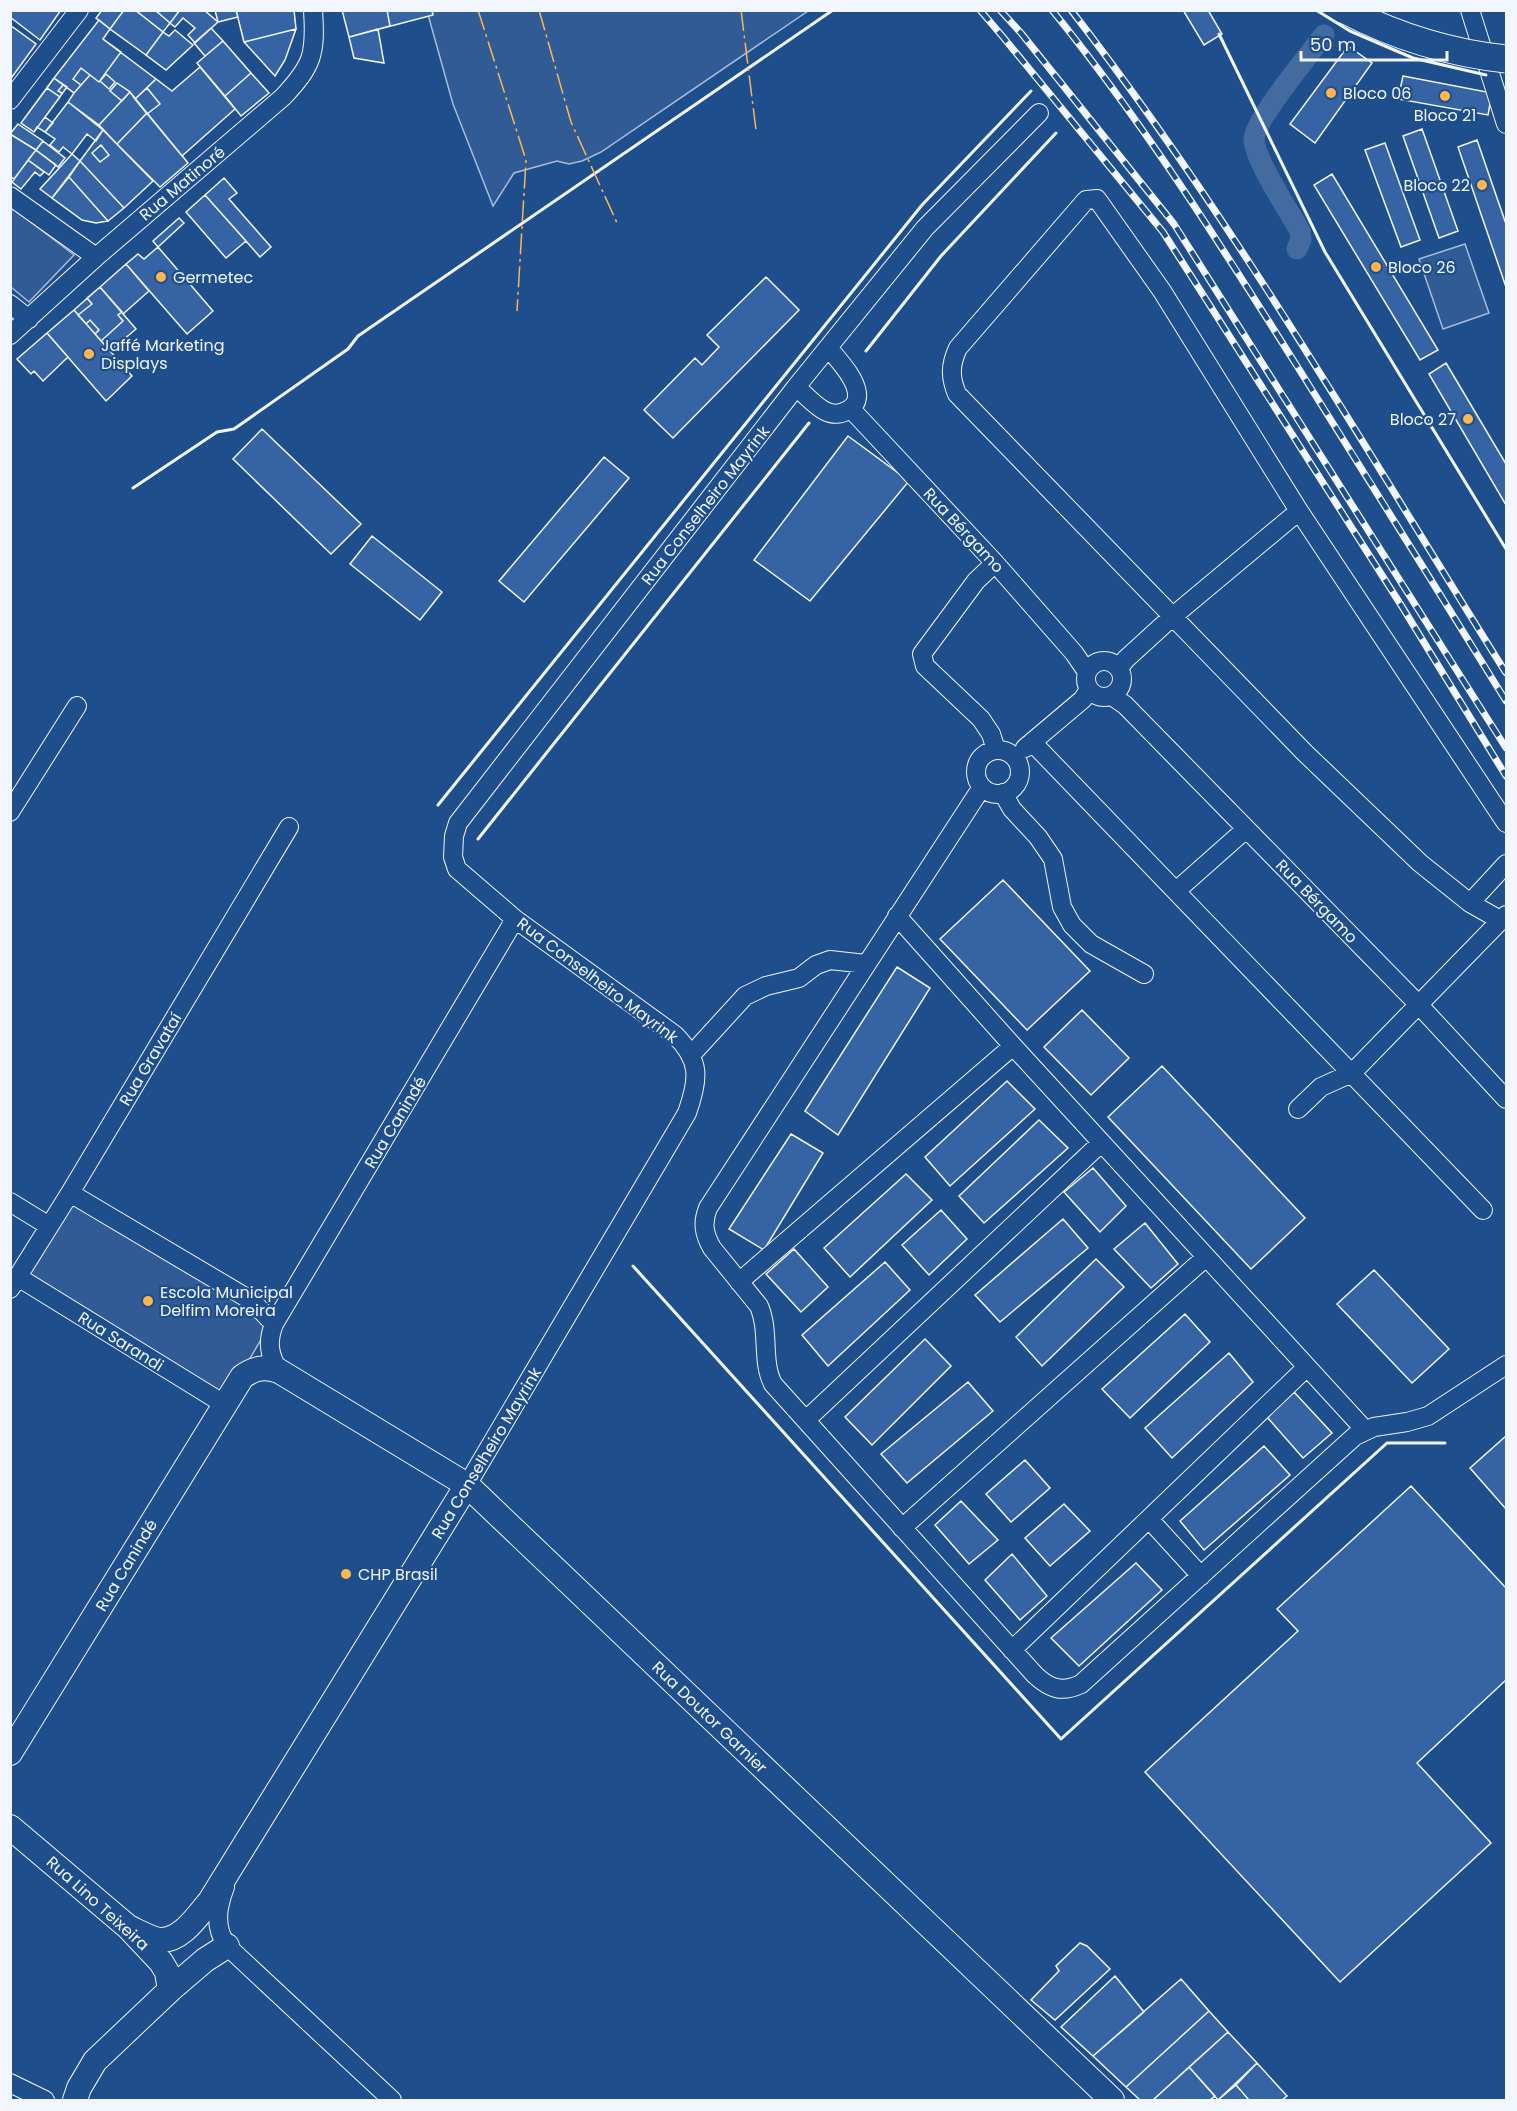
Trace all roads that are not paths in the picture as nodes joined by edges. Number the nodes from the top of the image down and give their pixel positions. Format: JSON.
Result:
{"nodes":[{"id":1,"x":79,"y":10,"type":"edge"},
{"id":2,"x":313,"y":10,"type":"edge"},
{"id":3,"x":1345,"y":10,"type":"edge"},
{"id":4,"x":1470,"y":10,"type":"edge"},
{"id":5,"x":1506,"y":59,"type":"edge"},
{"id":6,"x":10,"y":100,"type":"edge"},
{"id":7,"x":1039,"y":113,"type":"dead end"},
{"id":8,"x":1506,"y":124,"type":"edge"},
{"id":9,"x":10,"y":196,"type":"edge"},
{"id":10,"x":96,"y":256,"type":"junction"},
{"id":11,"x":10,"y":304,"type":"edge"},
{"id":12,"x":29,"y":319,"type":"junction"},
{"id":13,"x":10,"y":335,"type":"edge"},
{"id":14,"x":828,"y":348,"type":"junction"},
{"id":15,"x":796,"y":387,"type":"junction"},
{"id":16,"x":851,"y":409,"type":"junction"},
{"id":17,"x":1299,"y":511,"type":"junction"},
{"id":18,"x":995,"y":563,"type":"junction"},
{"id":19,"x":1172,"y":617,"type":"junction"},
{"id":20,"x":1120,"y":664,"type":"junction"},
{"id":21,"x":1100,"y":689,"type":"junction"},
{"id":22,"x":77,"y":706,"type":"dead end"},
{"id":23,"x":1032,"y":742,"type":"junction"},
{"id":24,"x":996,"y":750,"type":"junction"},
{"id":25,"x":1014,"y":757,"type":"junction"},
{"id":26,"x":982,"y":788,"type":"junction"},
{"id":27,"x":1003,"y":793,"type":"junction"},
{"id":28,"x":10,"y":813,"type":"edge"},
{"id":29,"x":1506,"y":823,"type":"edge"},
{"id":30,"x":288,"y":827,"type":"dead end"},
{"id":31,"x":1246,"y":829,"type":"junction"},
{"id":32,"x":1506,"y":864,"type":"edge"},
{"id":33,"x":1176,"y":891,"type":"junction"},
{"id":34,"x":1470,"y":903,"type":"junction"},
{"id":35,"x":897,"y":916,"type":"junction"},
{"id":36,"x":1503,"y":918,"type":"edge"},
{"id":37,"x":515,"y":919,"type":"junction"},
{"id":38,"x":866,"y":964,"type":"junction"},
{"id":39,"x":1144,"y":975,"type":"dead end"},
{"id":40,"x":1418,"y":1004,"type":"junction"},
{"id":41,"x":1013,"y":1046,"type":"junction"},
{"id":42,"x":691,"y":1055,"type":"junction"},
{"id":43,"x":1352,"y":1073,"type":"junction"},
{"id":44,"x":1506,"y":1099,"type":"edge"},
{"id":45,"x":1298,"y":1108,"type":"dead end"},
{"id":46,"x":1101,"y":1143,"type":"junction"},
{"id":47,"x":70,"y":1193,"type":"junction"},
{"id":48,"x":10,"y":1202,"type":"edge"},
{"id":49,"x":1483,"y":1210,"type":"dead end"},
{"id":50,"x":48,"y":1226,"type":"junction"},
{"id":51,"x":1206,"y":1257,"type":"junction"},
{"id":52,"x":739,"y":1282,"type":"junction"},
{"id":53,"x":14,"y":1283,"type":"edge"},
{"id":54,"x":252,"y":1301,"type":"junction"},
{"id":55,"x":288,"y":1302,"type":"junction"},
{"id":56,"x":274,"y":1324,"type":"junction"},
{"id":57,"x":1506,"y":1365,"type":"edge"},
{"id":58,"x":1307,"y":1367,"type":"junction"},
{"id":59,"x":279,"y":1371,"type":"junction"},
{"id":60,"x":225,"y":1404,"type":"junction"},
{"id":61,"x":806,"y":1420,"type":"junction"},
{"id":62,"x":1365,"y":1430,"type":"junction"},
{"id":63,"x":467,"y":1485,"type":"junction"},
{"id":64,"x":1149,"y":1519,"type":"junction"},
{"id":65,"x":902,"y":1528,"type":"junction"},
{"id":66,"x":1202,"y":1576,"type":"junction"},
{"id":67,"x":1012,"y":1650,"type":"junction"},
{"id":68,"x":10,"y":1753,"type":"edge"},
{"id":69,"x":10,"y":1827,"type":"edge"},
{"id":70,"x":237,"y":1858,"type":"junction"},
{"id":71,"x":128,"y":1927,"type":"junction"},
{"id":72,"x":227,"y":1946,"type":"junction"},
{"id":73,"x":170,"y":1990,"type":"junction"},
{"id":74,"x":10,"y":2083,"type":"edge"},
{"id":75,"x":45,"y":2100,"type":"edge"},
{"id":76,"x":75,"y":2100,"type":"edge"},
{"id":77,"x":392,"y":2100,"type":"edge"},
{"id":78,"x":1112,"y":2100,"type":"edge"}],
"edges":[{"from":1,"to":6,"type":"street"},
{"from":2,"to":10,"type":"street","name":"Rua Matinoré"},
{"from":3,"to":5,"type":"main road","bridge":true},
{"from":4,"to":8,"type":"street"},
{"from":7,"to":14,"type":"street","name":"Rua Conselheiro Mayrink"},
{"from":9,"to":10,"type":"street"},
{"from":10,"to":12,"type":"street","name":"Rua Matinoré"},
{"from":11,"to":12,"type":"street"},
{"from":12,"to":13,"type":"street","name":"Rua Matinoré"},
{"from":14,"to":15,"type":"street","name":"Rua Conselheiro Mayrink"},
{"from":14,"to":16,"type":"street"},
{"from":15,"to":16,"type":"street"},
{"from":15,"to":37,"type":"street","name":"Rua Conselheiro Mayrink"},
{"from":16,"to":18,"type":"street","name":"Rua Bérgamo"},
{"from":17,"to":19,"type":"street"},
{"from":17,"to":19,"type":"street"},
{"from":17,"to":29,"type":"street"},
{"from":18,"to":21,"type":"street","name":"Rua Bérgamo"},
{"from":18,"to":24,"type":"street"},
{"from":19,"to":20,"type":"street"},
{"from":19,"to":34,"type":"street"},
{"from":20,"to":21,"type":"street"},
{"from":20,"to":21,"type":"street"},
{"from":21,"to":23,"type":"street"},
{"from":21,"to":31,"type":"street","name":"Rua Bérgamo"},
{"from":22,"to":28,"type":"street"},
{"from":23,"to":25,"type":"street"},
{"from":23,"to":33,"type":"street"},
{"from":24,"to":25,"type":"street"},
{"from":24,"to":26,"type":"street"},
{"from":25,"to":27,"type":"street"},
{"from":26,"to":27,"type":"street"},
{"from":26,"to":35,"type":"street"},
{"from":27,"to":39,"type":"street"},
{"from":30,"to":47,"type":"street","name":"Rua Gravataí"},
{"from":31,"to":33,"type":"street"},
{"from":31,"to":40,"type":"street","name":"Rua Bérgamo"},
{"from":32,"to":34,"type":"street"},
{"from":33,"to":43,"type":"street"},
{"from":34,"to":36,"type":"street"},
{"from":35,"to":38,"type":"street"},
{"from":35,"to":41,"type":"street"},
{"from":36,"to":40,"type":"street"},
{"from":37,"to":42,"type":"street","name":"Rua Conselheiro Mayrink"},
{"from":37,"to":55,"type":"street","name":"Rua Canindé"},
{"from":38,"to":42,"type":"street"},
{"from":38,"to":52,"type":"street"},
{"from":40,"to":43,"type":"street"},
{"from":40,"to":44,"type":"street","name":"Rua Bérgamo"},
{"from":41,"to":46,"type":"street"},
{"from":41,"to":52,"type":"street"},
{"from":42,"to":63,"type":"street","name":"Rua Conselheiro Mayrink"},
{"from":43,"to":45,"type":"street"},
{"from":43,"to":49,"type":"street"},
{"from":46,"to":51,"type":"street"},
{"from":46,"to":61,"type":"street"},
{"from":47,"to":50,"type":"street","name":"Rua Gravataí"},
{"from":47,"to":54,"type":"street"},
{"from":48,"to":50,"type":"street"},
{"from":50,"to":53,"type":"street","name":"Rua Gravataí"},
{"from":51,"to":58,"type":"street"},
{"from":51,"to":65,"type":"street"},
{"from":52,"to":61,"type":"street"},
{"from":53,"to":60,"type":"street","name":"Rua Sarandi"},
{"from":54,"to":55,"type":"street"},
{"from":54,"to":56,"type":"street"},
{"from":55,"to":56,"type":"street","name":"Rua Canindé"},
{"from":56,"to":59,"type":"street"},
{"from":57,"to":62,"type":"street"},
{"from":58,"to":62,"type":"street"},
{"from":58,"to":64,"type":"street"},
{"from":59,"to":60,"type":"main road","name":"Rua Canindé"},
{"from":59,"to":63,"type":"main road","name":"Rua Doutor Garnier"},
{"from":60,"to":68,"type":"main road","name":"Rua Canindé"},
{"from":61,"to":65,"type":"street"},
{"from":62,"to":66,"type":"street"},
{"from":63,"to":70,"type":"main road","name":"Rua Conselheiro Mayrink"},
{"from":63,"to":78,"type":"main road","name":"Rua Doutor Garnier"},
{"from":64,"to":66,"type":"street"},
{"from":64,"to":67,"type":"street"},
{"from":65,"to":67,"type":"street"},
{"from":66,"to":67,"type":"street"},
{"from":69,"to":71,"type":"main road","name":"Rua Lino Teixeira"},
{"from":70,"to":71,"type":"main road"},
{"from":70,"to":72,"type":"street","name":"Rua Conselheiro Mayrink"},
{"from":71,"to":73,"type":"main road","name":"Rua Lino Teixeira"},
{"from":72,"to":73,"type":"main road"},
{"from":72,"to":77,"type":"street"},
{"from":73,"to":76,"type":"main road"},
{"from":74,"to":75,"type":"street"}]}
